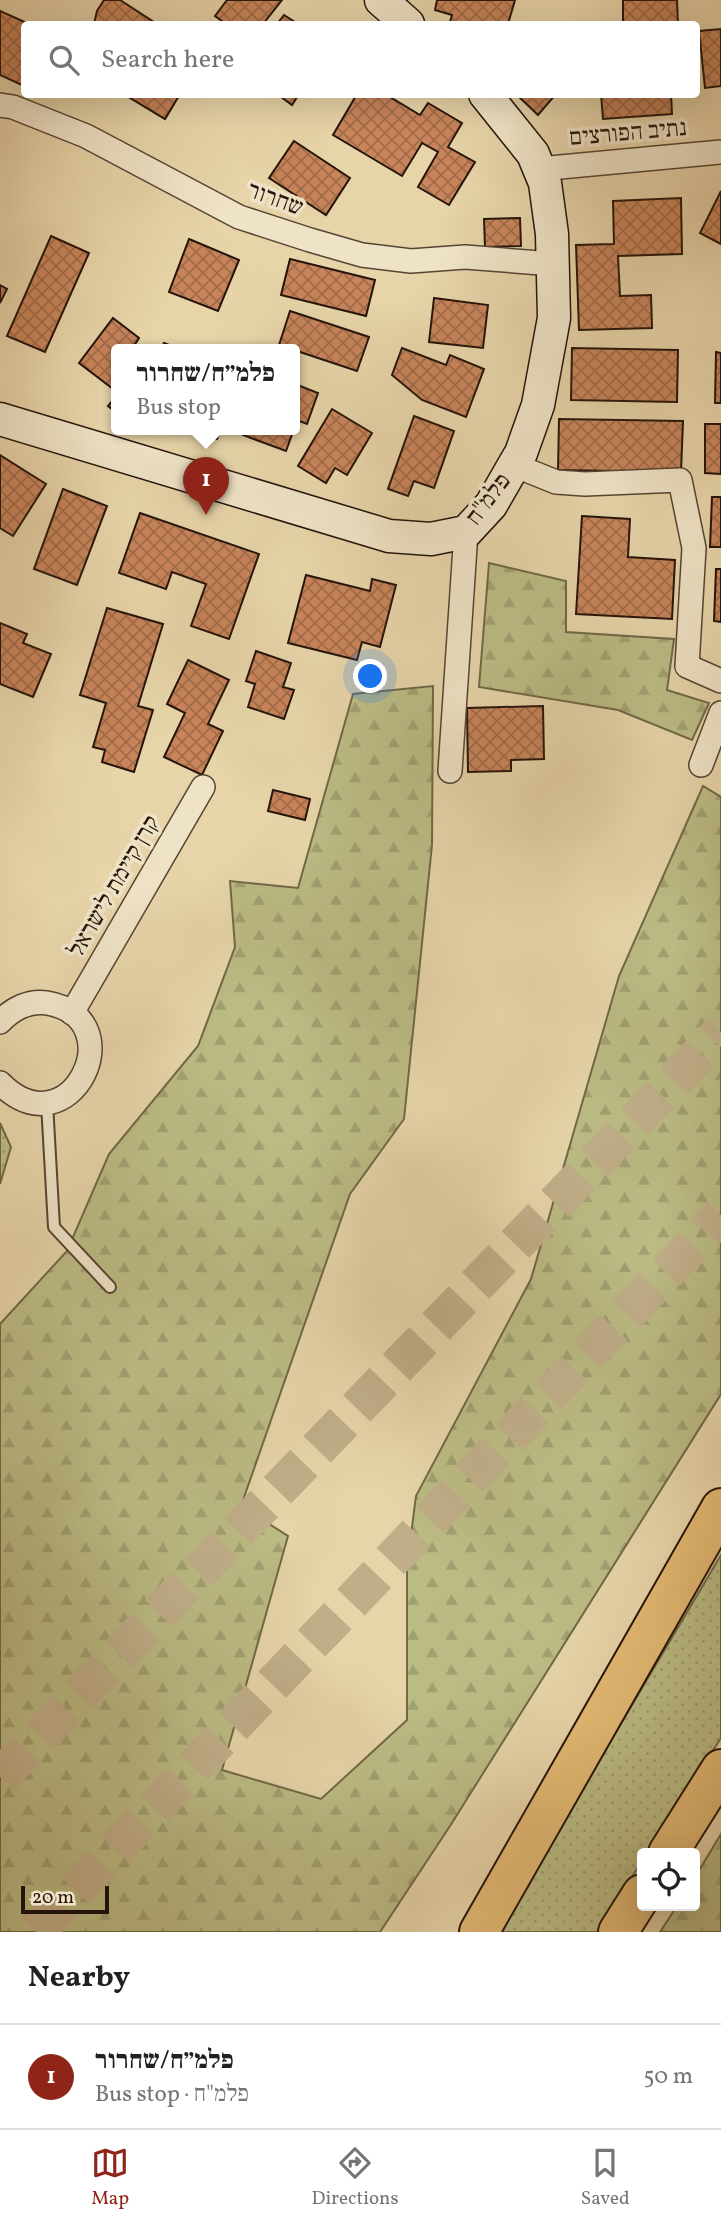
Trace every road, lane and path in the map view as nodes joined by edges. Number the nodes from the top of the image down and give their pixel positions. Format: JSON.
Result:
{"nodes":[{"id":1,"x":381,"y":0,"type":"edge"},
{"id":2,"x":405,"y":21,"type":"edge"},
{"id":3,"x":488,"y":98,"type":"edge"},
{"id":4,"x":0,"y":105,"type":"edge"},
{"id":5,"x":721,"y":152,"type":"edge"},
{"id":6,"x":540,"y":169,"type":"junction"},
{"id":7,"x":553,"y":264,"type":"junction"},
{"id":8,"x":0,"y":419,"type":"edge"},
{"id":9,"x":514,"y":465,"type":"junction"},
{"id":10,"x":466,"y":532,"type":"junction"},
{"id":11,"x":721,"y":681,"type":"edge"},
{"id":12,"x":721,"y":713,"type":"edge"},
{"id":13,"x":701,"y":765,"type":"dead end"},
{"id":14,"x":450,"y":771,"type":"dead end"},
{"id":15,"x":203,"y":787,"type":"dead end"},
{"id":16,"x":72,"y":1013,"type":"junction"},
{"id":17,"x":0,"y":1021,"type":"edge"},
{"id":18,"x":0,"y":1083,"type":"edge"},
{"id":19,"x":47,"y":1103,"type":"junction"},
{"id":20,"x":110,"y":1287,"type":"dead end"},
{"id":21,"x":721,"y":1508,"type":"edge"},
{"id":22,"x":721,"y":1769,"type":"edge"},
{"id":23,"x":671,"y":1848,"type":"edge"},
{"id":24,"x":637,"y":1902,"type":"edge"},
{"id":25,"x":480,"y":1930,"type":"edge"},
{"id":26,"x":618,"y":1932,"type":"edge"}],
"edges":[{"from":1,"to":2,"type":"street"},
{"from":3,"to":6,"type":"street","name":"פלמ\"ח"},
{"from":4,"to":7,"type":"street","name":"שחרור"},
{"from":5,"to":6,"type":"street","name":"נתיב הפורצים"},
{"from":6,"to":7,"type":"street","name":"פלמ\"ח"},
{"from":7,"to":9,"type":"street","name":"פלמ\"ח"},
{"from":8,"to":10,"type":"street","name":"פלמ\"ח"},
{"from":9,"to":10,"type":"street","name":"פלמ\"ח"},
{"from":9,"to":11,"type":"street"},
{"from":10,"to":14,"type":"street"},
{"from":12,"to":13,"type":"street"},
{"from":15,"to":16,"type":"street","name":"קרן קיימת לישראל"},
{"from":16,"to":17,"type":"street"},
{"from":16,"to":19,"type":"street"},
{"from":18,"to":19,"type":"street"},
{"from":19,"to":20,"type":"lane"},
{"from":21,"to":25,"type":"highway"},
{"from":22,"to":23,"type":"highway"},
{"from":24,"to":26,"type":"highway"}]}
